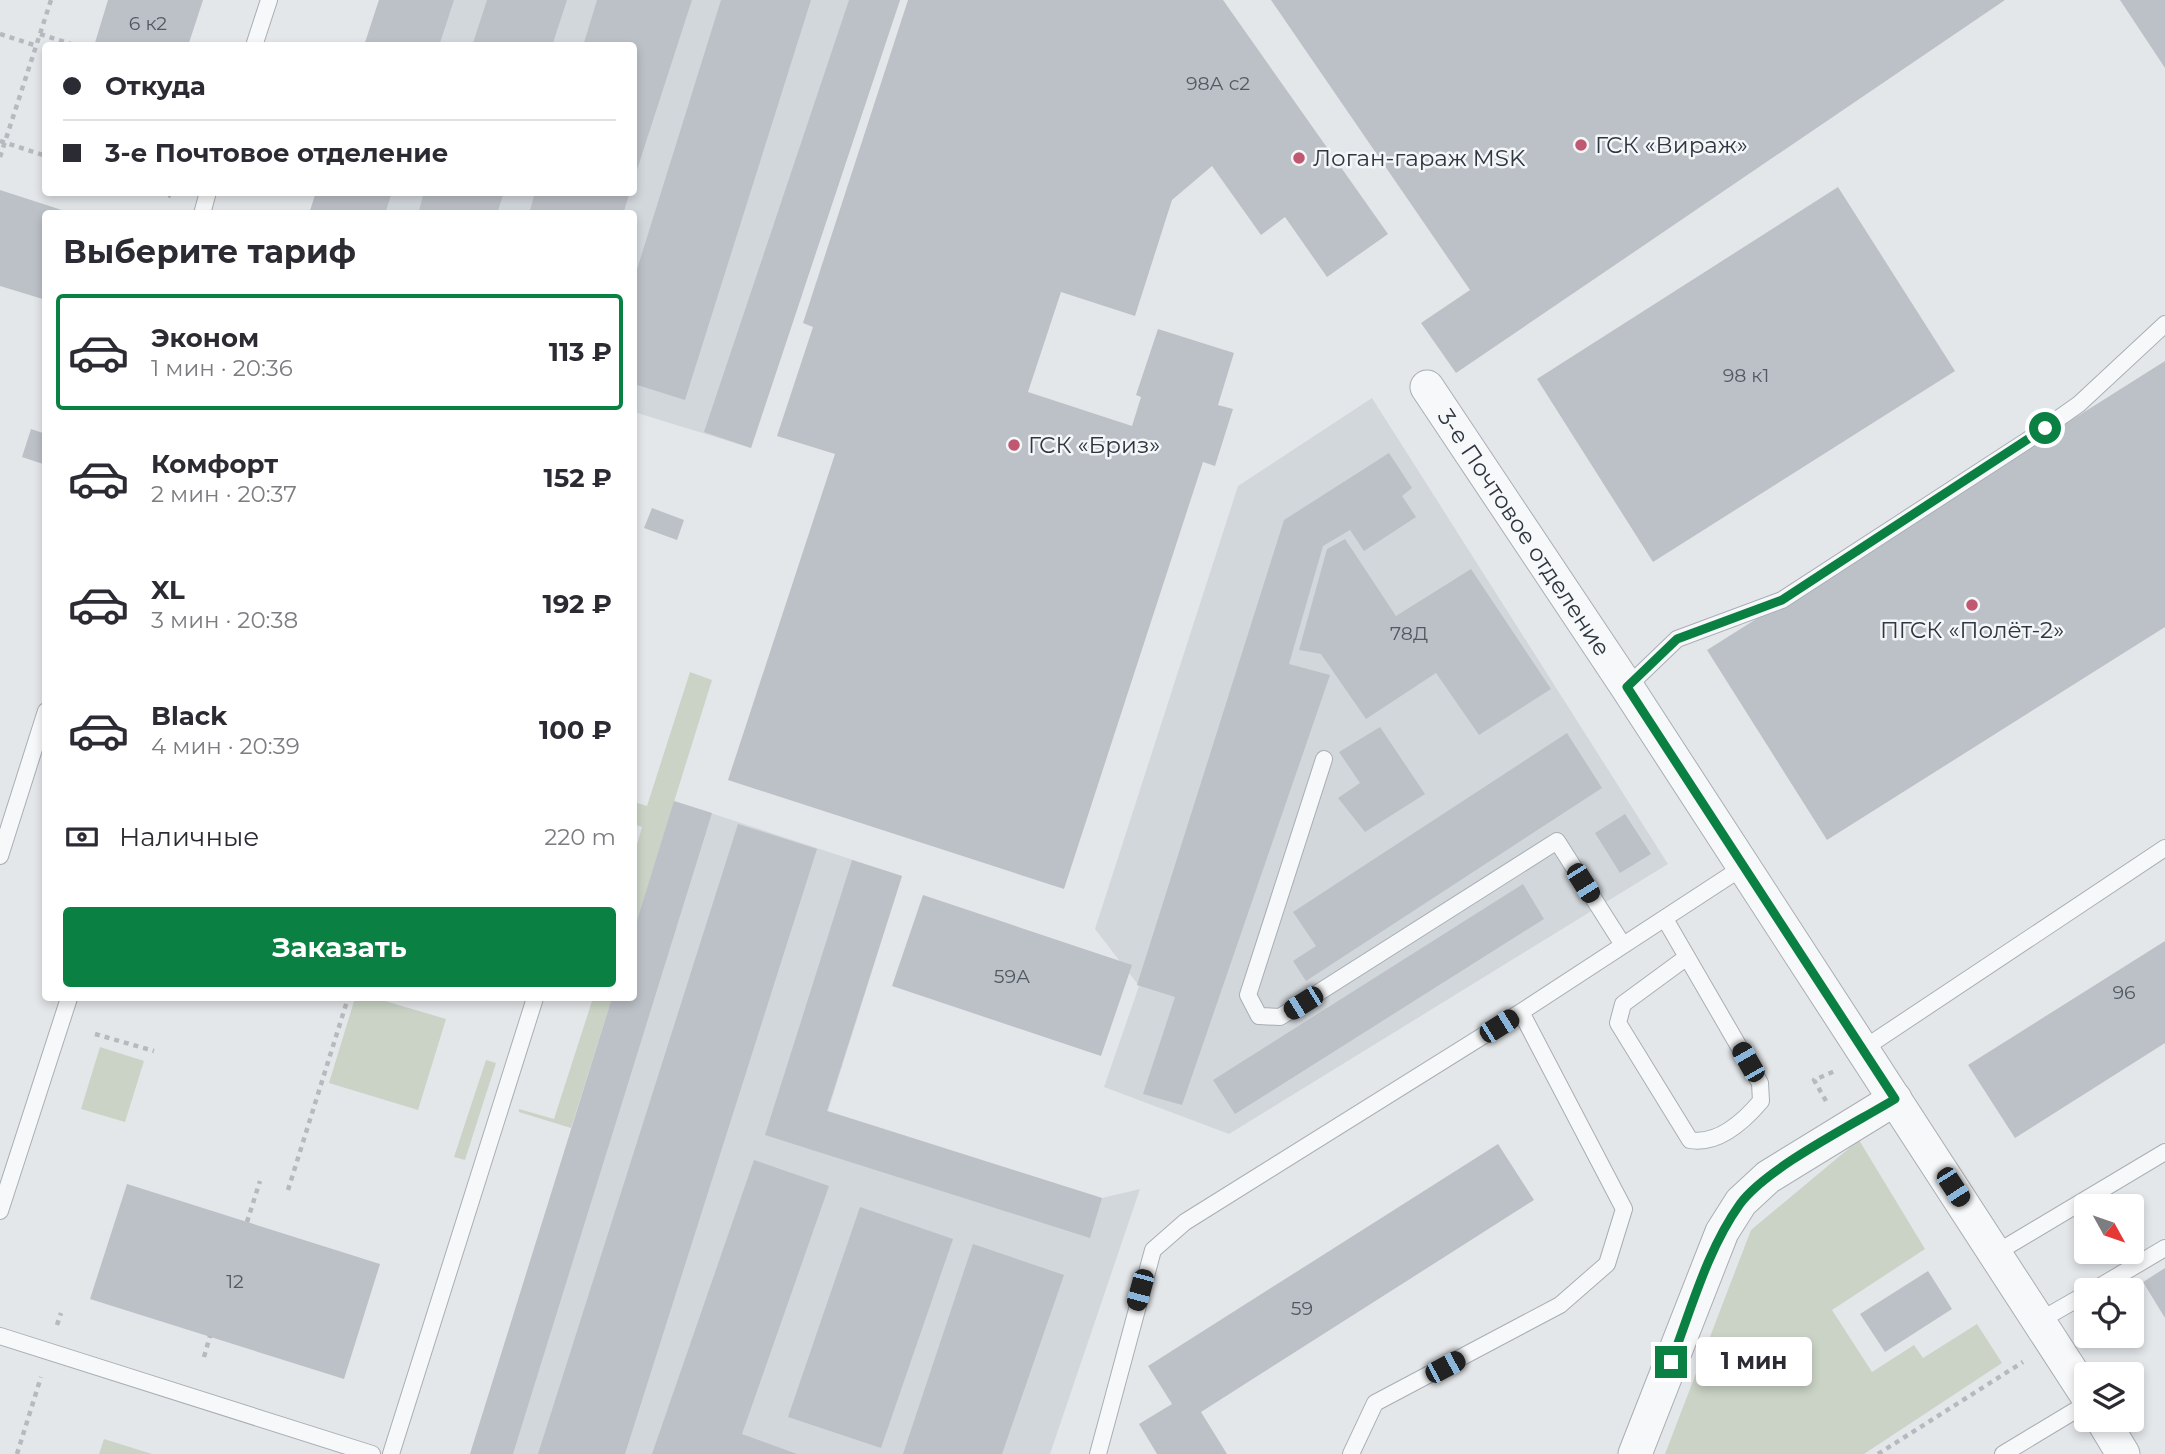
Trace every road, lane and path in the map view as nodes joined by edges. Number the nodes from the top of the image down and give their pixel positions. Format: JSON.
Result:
{"nodes":[{"id":1,"x":51,"y":0,"type":"edge"},
{"id":2,"x":268,"y":0,"type":"edge"},
{"id":3,"x":0,"y":34,"type":"edge"},
{"id":4,"x":40,"y":34,"type":"junction"},
{"id":5,"x":65,"y":42,"type":"edge"},
{"id":6,"x":255,"y":42,"type":"edge"},
{"id":7,"x":37,"y":46,"type":"junction"},
{"id":8,"x":2,"y":142,"type":"edge"},
{"id":9,"x":42,"y":155,"type":"edge"},
{"id":10,"x":0,"y":157,"type":"edge"},
{"id":11,"x":2165,"y":324,"type":"edge"},
{"id":12,"x":1427,"y":387,"type":"dead end"},
{"id":13,"x":1627,"y":687,"type":"junction"},
{"id":14,"x":42,"y":724,"type":"edge"},
{"id":15,"x":1324,"y":759,"type":"dead end"},
{"id":16,"x":2165,"y":848,"type":"edge"},
{"id":17,"x":0,"y":856,"type":"edge"},
{"id":18,"x":1743,"y":867,"type":"junction"},
{"id":19,"x":1665,"y":919,"type":"junction"},
{"id":20,"x":1623,"y":946,"type":"junction"},
{"id":21,"x":1687,"y":957,"type":"junction"},
{"id":22,"x":68,"y":1001,"type":"edge"},
{"id":23,"x":347,"y":1001,"type":"edge"},
{"id":24,"x":534,"y":1001,"type":"edge"},
{"id":25,"x":1521,"y":1012,"type":"junction"},
{"id":26,"x":95,"y":1034,"type":"dead end"},
{"id":27,"x":1863,"y":1049,"type":"junction"},
{"id":28,"x":154,"y":1051,"type":"dead end"},
{"id":29,"x":1895,"y":1099,"type":"junction"},
{"id":30,"x":2165,"y":1153,"type":"edge"},
{"id":31,"x":260,"y":1181,"type":"dead end"},
{"id":32,"x":288,"y":1190,"type":"dead end"},
{"id":33,"x":0,"y":1211,"type":"edge"},
{"id":34,"x":247,"y":1222,"type":"dead end"},
{"id":35,"x":2165,"y":1248,"type":"edge"},
{"id":36,"x":1996,"y":1253,"type":"junction"},
{"id":37,"x":2114,"y":1278,"type":"edge"},
{"id":38,"x":2074,"y":1305,"type":"edge"},
{"id":39,"x":61,"y":1313,"type":"dead end"},
{"id":40,"x":2046,"y":1332,"type":"junction"},
{"id":41,"x":0,"y":1336,"type":"edge"},
{"id":42,"x":210,"y":1336,"type":"dead end"},
{"id":43,"x":49,"y":1351,"type":"junction"},
{"id":44,"x":204,"y":1357,"type":"dead end"},
{"id":45,"x":2074,"y":1375,"type":"edge"},
{"id":46,"x":2074,"y":1411,"type":"edge"},
{"id":47,"x":2110,"y":1432,"type":"edge"},
{"id":48,"x":17,"y":1454,"type":"edge"},
{"id":49,"x":372,"y":1454,"type":"edge"},
{"id":50,"x":391,"y":1454,"type":"edge"},
{"id":51,"x":1098,"y":1454,"type":"edge"},
{"id":52,"x":1351,"y":1454,"type":"edge"},
{"id":53,"x":1635,"y":1454,"type":"edge"},
{"id":54,"x":1878,"y":1454,"type":"edge"},
{"id":55,"x":2003,"y":1454,"type":"edge"},
{"id":56,"x":2123,"y":1454,"type":"edge"}],
"edges":[{"from":1,"to":4,"type":"path"},
{"from":2,"to":6,"type":"lane"},
{"from":3,"to":7,"type":"path"},
{"from":4,"to":5,"type":"path"},
{"from":4,"to":7,"type":"path"},
{"from":7,"to":8,"type":"path"},
{"from":8,"to":9,"type":"path"},
{"from":8,"to":10,"type":"path"},
{"from":11,"to":13,"type":"lane"},
{"from":12,"to":13,"type":"street","name":"3-е Почтовое отделение"},
{"from":13,"to":18,"type":"street","name":"3-е Почтовое отделение"},
{"from":14,"to":17,"type":"lane"},
{"from":15,"to":20,"type":"lane"},
{"from":16,"to":27,"type":"lane"},
{"from":18,"to":19,"type":"lane"},
{"from":18,"to":27,"type":"street","name":"3-е Почтовое отделение"},
{"from":19,"to":20,"type":"lane"},
{"from":19,"to":21,"type":"lane"},
{"from":20,"to":25,"type":"lane"},
{"from":21,"to":21,"type":"lane"},
{"from":22,"to":33,"type":"lane"},
{"from":23,"to":32,"type":"path"},
{"from":24,"to":50,"type":"lane"},
{"from":25,"to":51,"type":"lane"},
{"from":25,"to":52,"type":"lane"},
{"from":26,"to":28,"type":"path"},
{"from":27,"to":29,"type":"street","name":"3-е Почтовое отделение"},
{"from":29,"to":36,"type":"street","name":"3-е Почтовое отделение"},
{"from":29,"to":53,"type":"street"},
{"from":30,"to":36,"type":"lane"},
{"from":31,"to":34,"type":"path"},
{"from":35,"to":37,"type":"lane"},
{"from":36,"to":40,"type":"street","name":"3-е Почтовое отделение"},
{"from":38,"to":40,"type":"lane"},
{"from":39,"to":43,"type":"path"},
{"from":40,"to":45,"type":"street","name":"3-е Почтовое отделение"},
{"from":40,"to":54,"type":"path"},
{"from":41,"to":43,"type":"lane"},
{"from":42,"to":44,"type":"path"},
{"from":43,"to":48,"type":"path"},
{"from":43,"to":49,"type":"lane"},
{"from":46,"to":55,"type":"lane"},
{"from":47,"to":56,"type":"street"}]}
